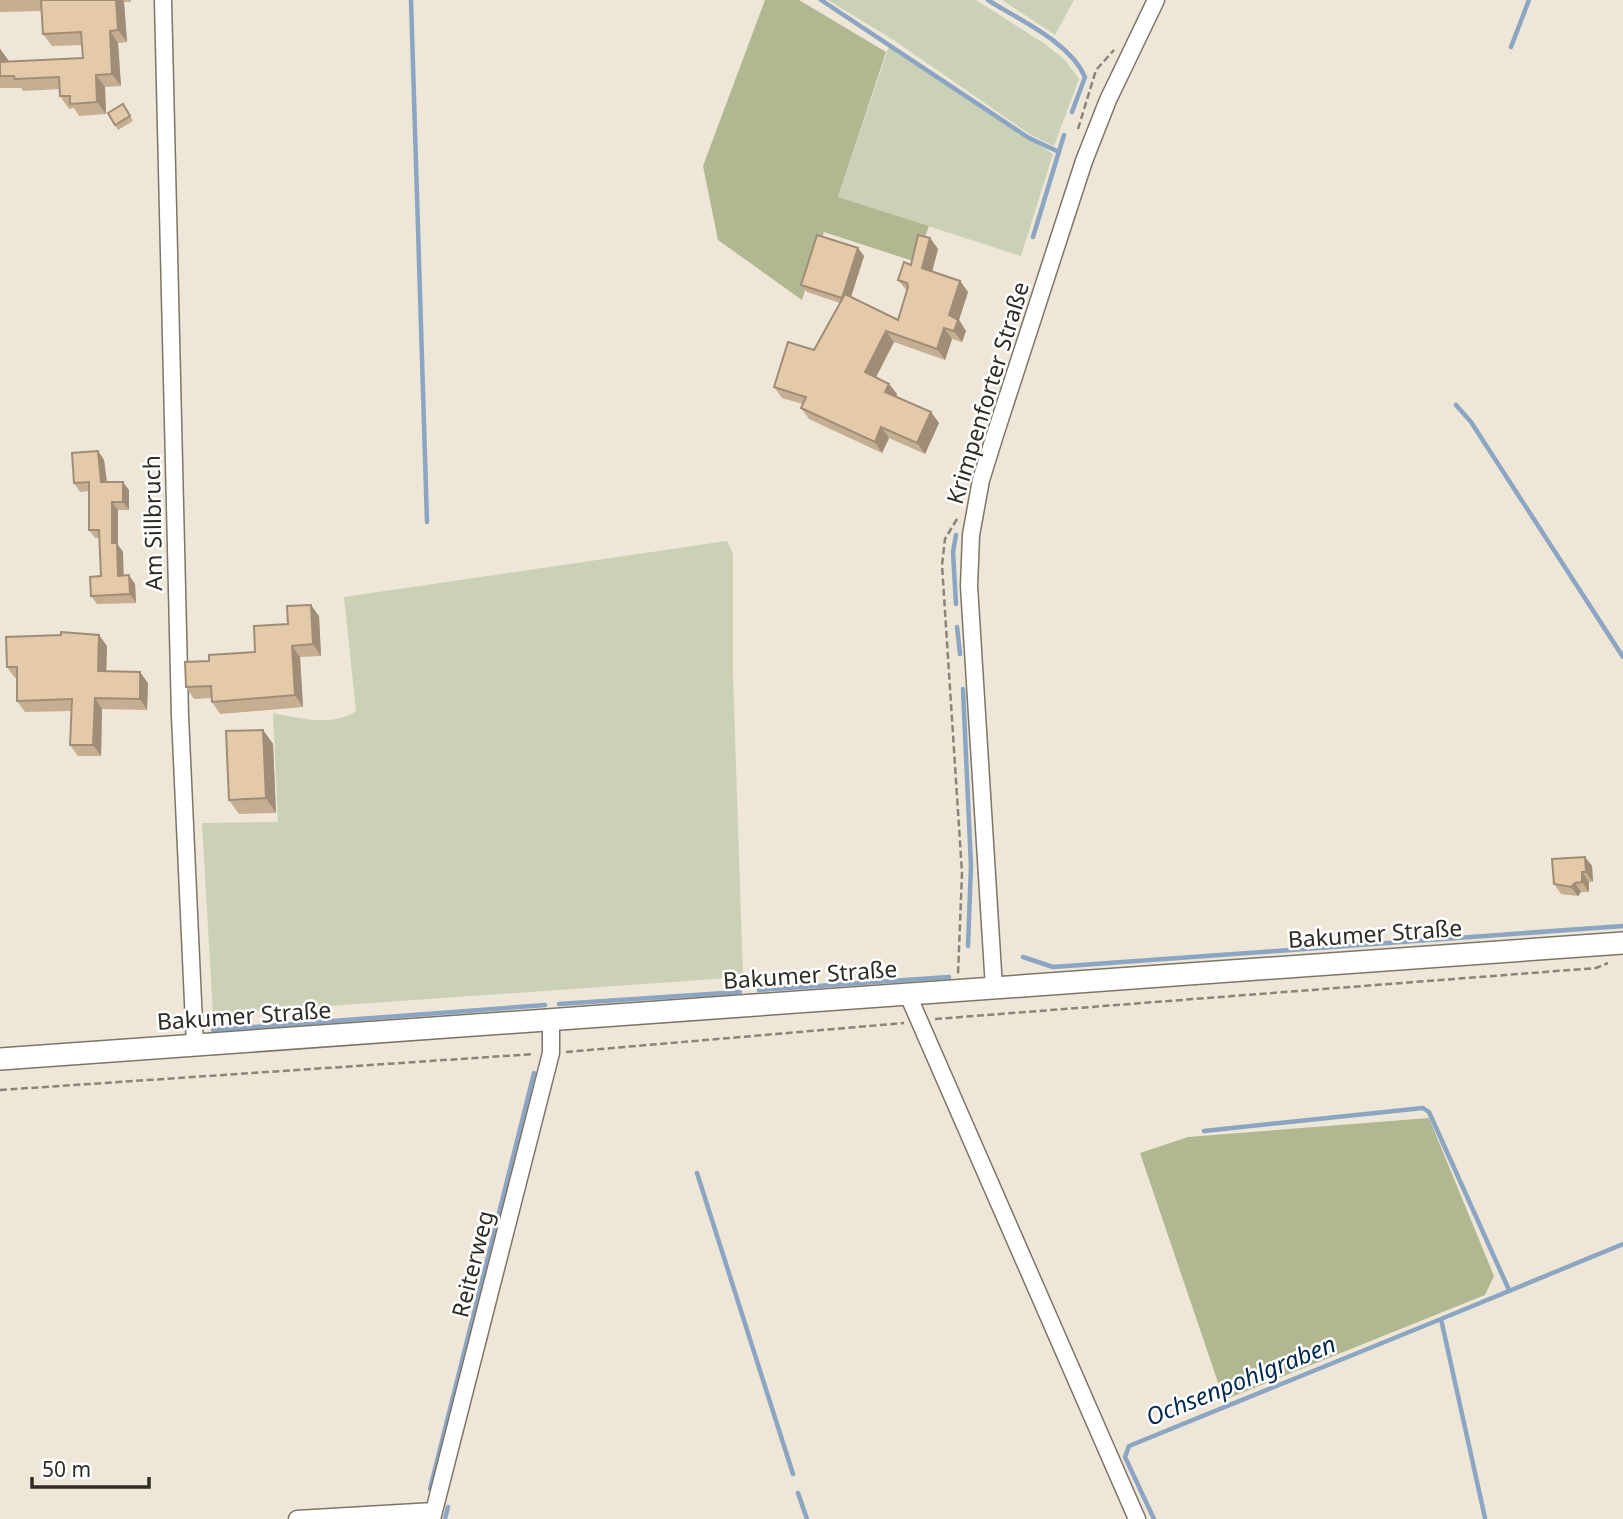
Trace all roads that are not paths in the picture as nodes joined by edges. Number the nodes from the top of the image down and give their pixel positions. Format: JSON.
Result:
{"nodes":[{"id":1,"x":163,"y":0,"type":"edge"},
{"id":2,"x":1156,"y":0,"type":"edge"},
{"id":3,"x":1618,"y":952,"type":"edge"},
{"id":4,"x":994,"y":988,"type":"junction"},
{"id":5,"x":908,"y":995,"type":"junction"},
{"id":6,"x":551,"y":1020,"type":"junction"},
{"id":7,"x":195,"y":1045,"type":"junction"},
{"id":8,"x":0,"y":1059,"type":"edge"},
{"id":9,"x":433,"y":1515,"type":"edge"},
{"id":10,"x":297,"y":1519,"type":"edge"},
{"id":11,"x":1137,"y":1519,"type":"edge"}],
"edges":[{"from":1,"to":7,"type":"street","name":"Am Sillbruch"},
{"from":2,"to":4,"type":"street","name":"Krimpenforter Straße"},
{"from":3,"to":4,"type":"main road","name":"Bakumer Straße"},
{"from":4,"to":5,"type":"main road","name":"Bakumer Straße"},
{"from":5,"to":6,"type":"main road","name":"Bakumer Straße"},
{"from":5,"to":11,"type":"street"},
{"from":6,"to":7,"type":"main road","name":"Bakumer Straße"},
{"from":6,"to":9,"type":"street","name":"Reiterweg"},
{"from":7,"to":8,"type":"main road","name":"Bakumer Straße"},
{"from":9,"to":10,"type":"street"}]}
